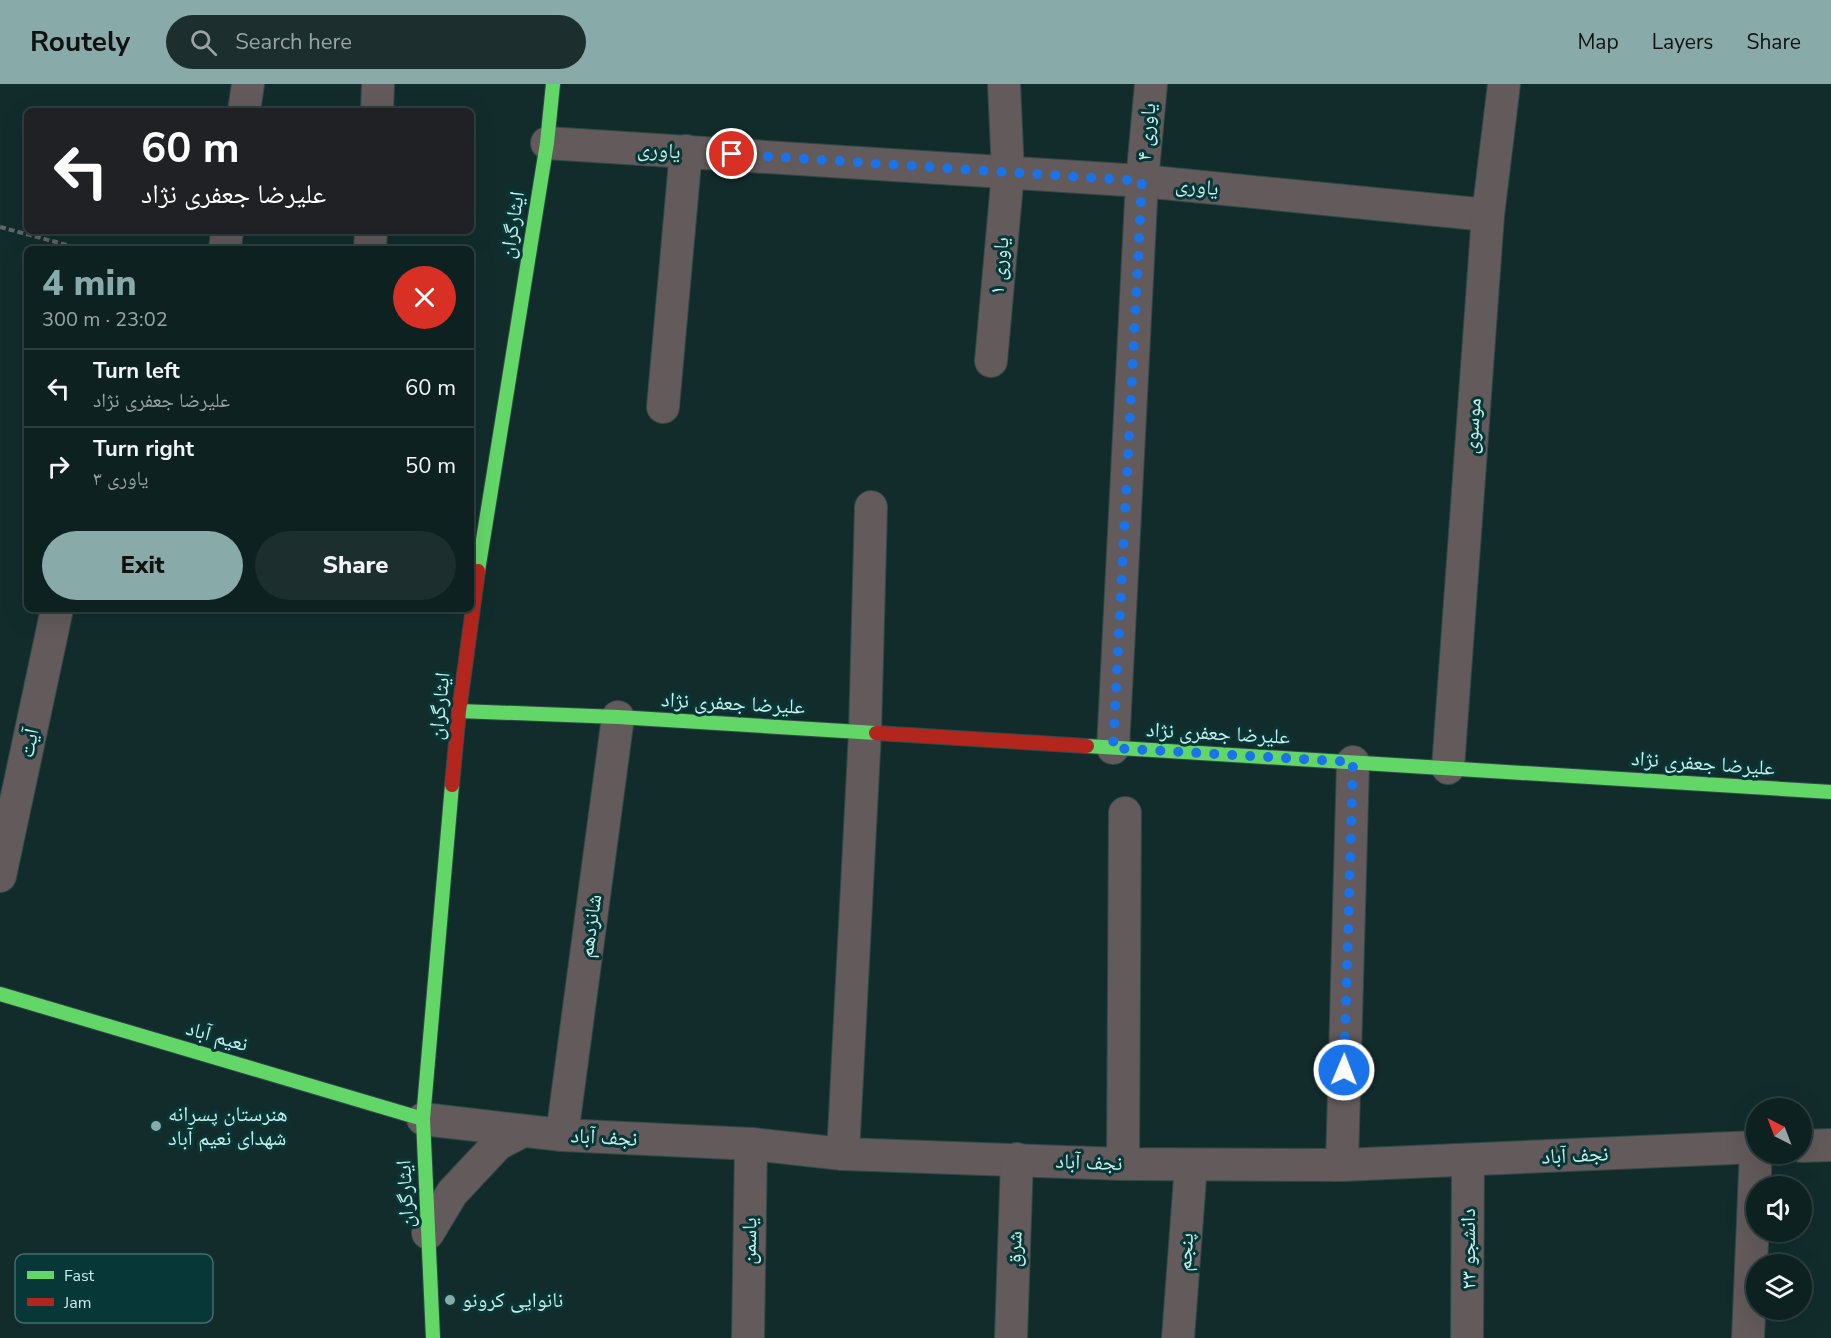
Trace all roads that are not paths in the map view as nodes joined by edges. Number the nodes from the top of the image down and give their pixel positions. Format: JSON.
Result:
{"nodes":[{"id":1,"x":248,"y":84,"type":"edge"},
{"id":2,"x":378,"y":84,"type":"edge"},
{"id":3,"x":553,"y":84,"type":"edge"},
{"id":4,"x":1004,"y":84,"type":"edge"},
{"id":5,"x":1151,"y":84,"type":"edge"},
{"id":6,"x":1504,"y":84,"type":"edge"},
{"id":7,"x":244,"y":108,"type":"edge"},
{"id":8,"x":377,"y":108,"type":"edge"},
{"id":9,"x":547,"y":142,"type":"junction"},
{"id":10,"x":686,"y":151,"type":"junction"},
{"id":11,"x":1008,"y":172,"type":"junction"},
{"id":12,"x":1142,"y":181,"type":"junction"},
{"id":13,"x":1488,"y":215,"type":"junction"},
{"id":14,"x":991,"y":361,"type":"dead end"},
{"id":15,"x":663,"y":407,"type":"dead end"},
{"id":16,"x":871,"y":507,"type":"dead end"},
{"id":17,"x":474,"y":570,"type":"edge"},
{"id":18,"x":56,"y":612,"type":"edge"},
{"id":19,"x":470,"y":612,"type":"edge"},
{"id":20,"x":459,"y":711,"type":"junction"},
{"id":21,"x":618,"y":717,"type":"junction"},
{"id":22,"x":865,"y":732,"type":"junction"},
{"id":23,"x":1113,"y":748,"type":"junction"},
{"id":24,"x":1353,"y":762,"type":"junction"},
{"id":25,"x":1448,"y":768,"type":"junction"},
{"id":26,"x":1831,"y":792,"type":"edge"},
{"id":27,"x":1125,"y":813,"type":"dead end"},
{"id":28,"x":0,"y":876,"type":"edge"},
{"id":29,"x":0,"y":994,"type":"edge"},
{"id":30,"x":423,"y":1119,"type":"junction"},
{"id":31,"x":523,"y":1131,"type":"junction"},
{"id":32,"x":562,"y":1135,"type":"junction"},
{"id":33,"x":751,"y":1144,"type":"junction"},
{"id":34,"x":1831,"y":1145,"type":"edge"},
{"id":35,"x":1812,"y":1146,"type":"edge"},
{"id":36,"x":1746,"y":1148,"type":"edge"},
{"id":37,"x":843,"y":1154,"type":"junction"},
{"id":38,"x":1017,"y":1159,"type":"junction"},
{"id":39,"x":1468,"y":1160,"type":"junction"},
{"id":40,"x":1124,"y":1164,"type":"junction"},
{"id":41,"x":1755,"y":1164,"type":"edge"},
{"id":42,"x":1191,"y":1165,"type":"junction"},
{"id":43,"x":1342,"y":1165,"type":"junction"},
{"id":44,"x":428,"y":1233,"type":"junction"},
{"id":45,"x":433,"y":1338,"type":"edge"},
{"id":46,"x":748,"y":1338,"type":"edge"},
{"id":47,"x":1011,"y":1338,"type":"edge"},
{"id":48,"x":1178,"y":1338,"type":"edge"},
{"id":49,"x":1467,"y":1338,"type":"edge"},
{"id":50,"x":1748,"y":1338,"type":"edge"}],
"edges":[{"from":1,"to":7,"type":"street"},
{"from":2,"to":8,"type":"street"},
{"from":3,"to":9,"type":"street","name":"ایثارگران"},
{"from":4,"to":11,"type":"street","name":"یاوری ۱"},
{"from":5,"to":12,"type":"street","name":"یاوری ۴"},
{"from":6,"to":13,"type":"street","name":"موسوی"},
{"from":9,"to":10,"type":"street","name":"یاوری"},
{"from":9,"to":17,"type":"street","name":"ایثارگران"},
{"from":10,"to":11,"type":"street","name":"یاوری"},
{"from":10,"to":15,"type":"street"},
{"from":11,"to":12,"type":"street","name":"یاوری"},
{"from":11,"to":14,"type":"street","name":"یاوری ۱"},
{"from":12,"to":13,"type":"street","name":"یاوری"},
{"from":12,"to":23,"type":"street","name":"یاوری ۴"},
{"from":13,"to":25,"type":"street","name":"موسوی"},
{"from":16,"to":22,"type":"street"},
{"from":18,"to":28,"type":"street","name":"آیت"},
{"from":19,"to":20,"type":"street","name":"ایثارگران"},
{"from":20,"to":21,"type":"street","name":"علیرضا جعفری نژاد"},
{"from":20,"to":30,"type":"street","name":"ایثارگران"},
{"from":21,"to":22,"type":"street","name":"علیرضا جعفری نژاد"},
{"from":21,"to":32,"type":"street","name":"شانزدهم"},
{"from":22,"to":23,"type":"street","name":"علیرضا جعفری نژاد"},
{"from":22,"to":37,"type":"street"},
{"from":23,"to":24,"type":"street","name":"علیرضا جعفری نژاد"},
{"from":24,"to":25,"type":"street","name":"علیرضا جعفری نژاد"},
{"from":24,"to":43,"type":"street"},
{"from":25,"to":26,"type":"street","name":"علیرضا جعفری نژاد"},
{"from":27,"to":40,"type":"street"},
{"from":29,"to":30,"type":"street","name":"نعیم آباد"},
{"from":30,"to":31,"type":"street","name":"نجف آباد"},
{"from":30,"to":44,"type":"street","name":"ایثارگران"},
{"from":31,"to":32,"type":"street","name":"نجف آباد"},
{"from":31,"to":44,"type":"street"},
{"from":32,"to":33,"type":"street","name":"نجف آباد"},
{"from":33,"to":37,"type":"street","name":"نجف آباد"},
{"from":33,"to":46,"type":"street","name":"یاسمن"},
{"from":34,"to":35,"type":"street"},
{"from":36,"to":39,"type":"street","name":"نجف آباد"},
{"from":37,"to":38,"type":"street","name":"نجف آباد"},
{"from":38,"to":40,"type":"street","name":"نجف آباد"},
{"from":38,"to":47,"type":"street","name":"شرق"},
{"from":39,"to":43,"type":"street","name":"نجف آباد"},
{"from":39,"to":49,"type":"street","name":"دانشجو ۲۳"},
{"from":40,"to":42,"type":"street","name":"نجف آباد"},
{"from":41,"to":50,"type":"street"},
{"from":42,"to":43,"type":"street","name":"نجف آباد"},
{"from":42,"to":48,"type":"street","name":"پنجم"},
{"from":44,"to":45,"type":"street","name":"ایثارگران"}]}
